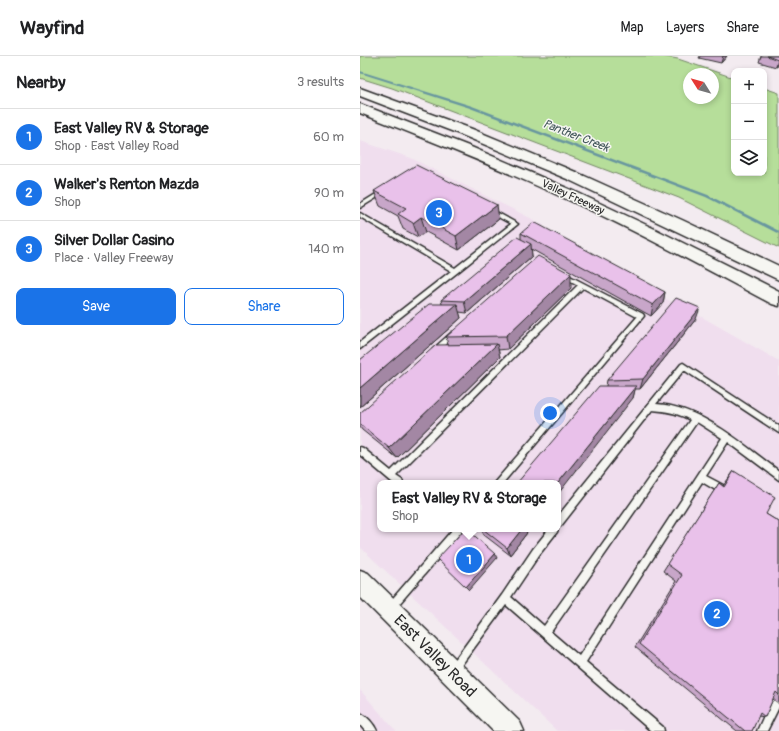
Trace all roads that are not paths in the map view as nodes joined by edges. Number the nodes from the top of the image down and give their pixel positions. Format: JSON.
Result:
{"nodes":[{"id":1,"x":360,"y":87,"type":"edge"},
{"id":2,"x":360,"y":92,"type":"edge"},
{"id":3,"x":360,"y":108,"type":"edge"},
{"id":4,"x":391,"y":187,"type":"edge"},
{"id":5,"x":360,"y":206,"type":"edge"},
{"id":6,"x":483,"y":207,"type":"edge"},
{"id":7,"x":360,"y":215,"type":"edge"},
{"id":8,"x":779,"y":265,"type":"edge"},
{"id":9,"x":456,"y":271,"type":"junction"},
{"id":10,"x":556,"y":272,"type":"edge"},
{"id":11,"x":779,"y":274,"type":"edge"},
{"id":12,"x":582,"y":285,"type":"junction"},
{"id":13,"x":779,"y":299,"type":"edge"},
{"id":14,"x":460,"y":329,"type":"edge"},
{"id":15,"x":360,"y":346,"type":"edge"},
{"id":16,"x":431,"y":354,"type":"edge"},
{"id":17,"x":650,"y":407,"type":"junction"},
{"id":18,"x":695,"y":419,"type":"junction"},
{"id":19,"x":779,"y":430,"type":"edge"},
{"id":20,"x":726,"y":438,"type":"junction"},
{"id":21,"x":360,"y":450,"type":"edge"},
{"id":22,"x":391,"y":476,"type":"junction"},
{"id":23,"x":701,"y":476,"type":"junction"},
{"id":24,"x":779,"y":476,"type":"edge"},
{"id":25,"x":396,"y":480,"type":"edge"},
{"id":26,"x":501,"y":480,"type":"edge"},
{"id":27,"x":722,"y":489,"type":"edge"},
{"id":28,"x":561,"y":519,"type":"edge"},
{"id":29,"x":455,"y":532,"type":"edge"},
{"id":30,"x":552,"y":532,"type":"edge"},
{"id":31,"x":360,"y":581,"type":"edge"},
{"id":32,"x":505,"y":598,"type":"junction"},
{"id":33,"x":389,"y":610,"type":"junction"},
{"id":34,"x":545,"y":633,"type":"junction"},
{"id":35,"x":580,"y":663,"type":"junction"},
{"id":36,"x":451,"y":672,"type":"junction"},
{"id":37,"x":776,"y":702,"type":"edge"},
{"id":38,"x":360,"y":718,"type":"edge"},
{"id":39,"x":372,"y":731,"type":"edge"},
{"id":40,"x":511,"y":731,"type":"edge"},
{"id":41,"x":659,"y":731,"type":"edge"},
{"id":42,"x":762,"y":731,"type":"edge"}],
"edges":[{"from":1,"to":8,"type":"highway","name":"Valley Freeway"},
{"from":2,"to":11,"type":"highway"},
{"from":3,"to":13,"type":"highway","name":"Valley Freeway"},
{"from":4,"to":5,"type":"lane"},
{"from":6,"to":9,"type":"lane"},
{"from":7,"to":9,"type":"lane"},
{"from":9,"to":15,"type":"lane"},
{"from":10,"to":12,"type":"lane"},
{"from":12,"to":22,"type":"lane"},
{"from":12,"to":26,"type":"lane"},
{"from":14,"to":16,"type":"lane"},
{"from":17,"to":18,"type":"lane"},
{"from":17,"to":19,"type":"lane"},
{"from":17,"to":28,"type":"lane"},
{"from":18,"to":20,"type":"lane"},
{"from":18,"to":34,"type":"lane"},
{"from":20,"to":23,"type":"lane"},
{"from":20,"to":24,"type":"lane"},
{"from":21,"to":22,"type":"lane"},
{"from":22,"to":25,"type":"lane"},
{"from":23,"to":27,"type":"lane"},
{"from":23,"to":35,"type":"lane"},
{"from":29,"to":33,"type":"lane"},
{"from":30,"to":32,"type":"lane"},
{"from":31,"to":33,"type":"street","name":"East Valley Road"},
{"from":32,"to":34,"type":"lane"},
{"from":32,"to":36,"type":"lane"},
{"from":33,"to":36,"type":"street","name":"East Valley Road"},
{"from":34,"to":35,"type":"lane"},
{"from":35,"to":41,"type":"lane"},
{"from":36,"to":40,"type":"street","name":"East Valley Road"},
{"from":37,"to":42,"type":"lane"},
{"from":38,"to":39,"type":"lane"}]}
